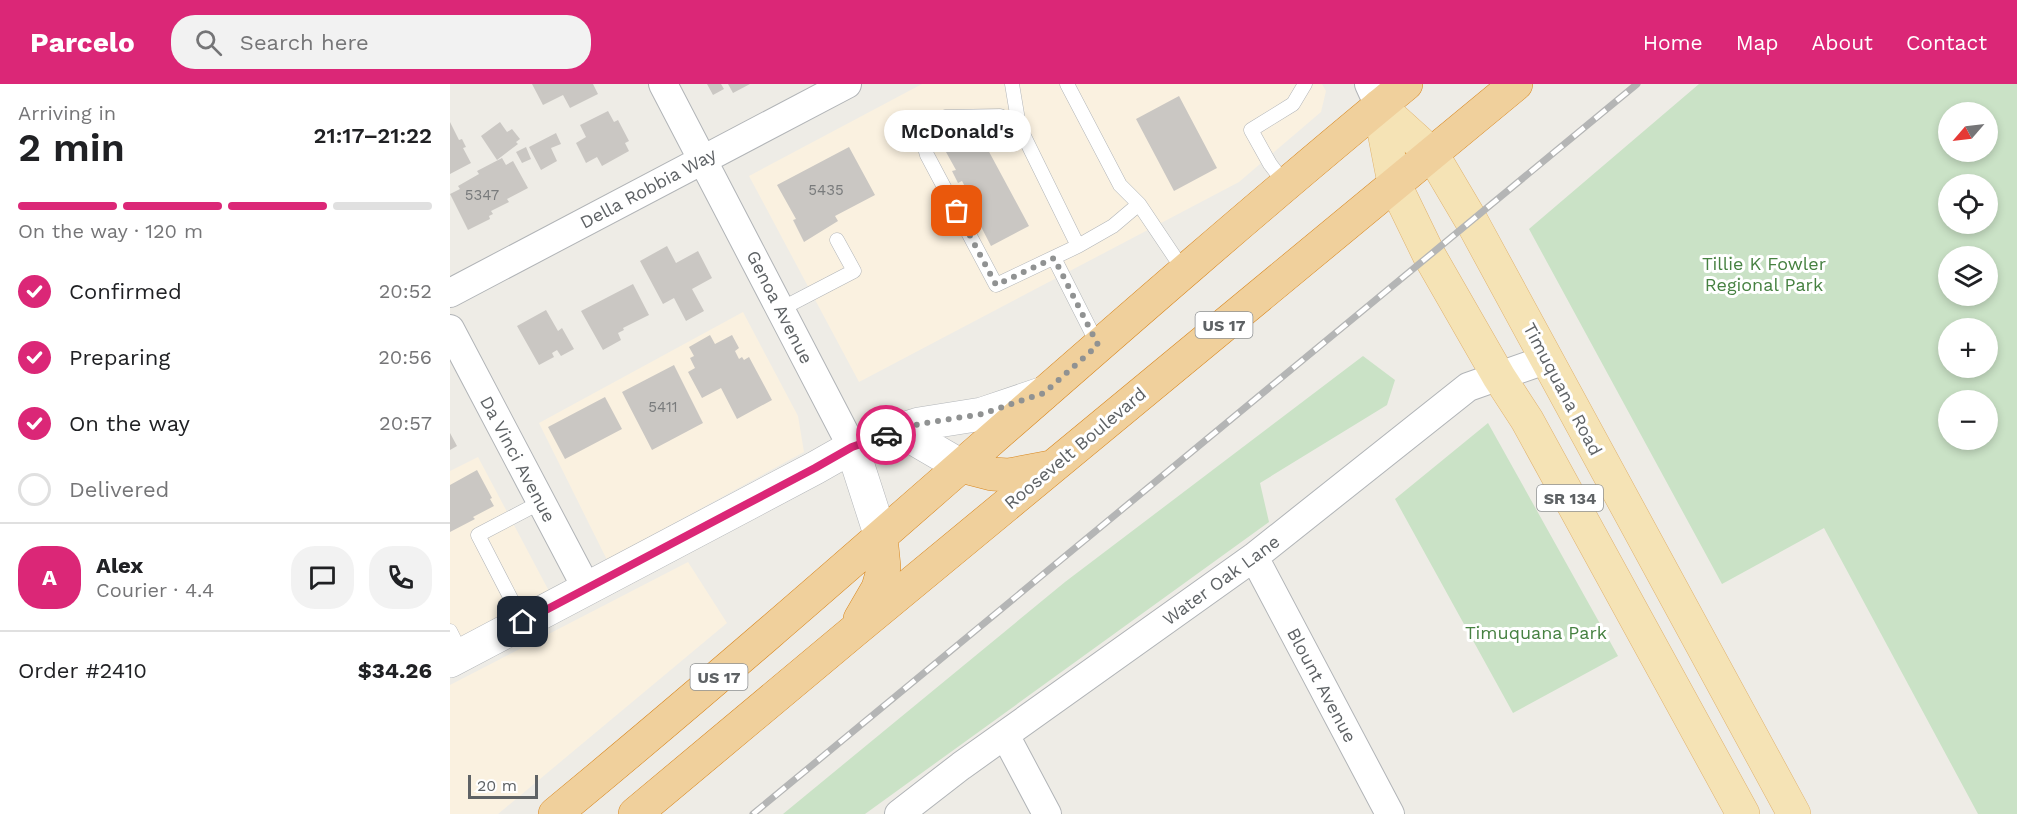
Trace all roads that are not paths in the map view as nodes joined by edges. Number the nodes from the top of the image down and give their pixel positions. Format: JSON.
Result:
{"nodes":[{"id":1,"x":663,"y":84,"type":"edge"},
{"id":2,"x":847,"y":84,"type":"edge"},
{"id":3,"x":1012,"y":84,"type":"edge"},
{"id":4,"x":1067,"y":84,"type":"edge"},
{"id":5,"x":1305,"y":84,"type":"edge"},
{"id":6,"x":1406,"y":84,"type":"edge"},
{"id":7,"x":1516,"y":84,"type":"edge"},
{"id":8,"x":1374,"y":95,"type":"edge"},
{"id":9,"x":1018,"y":126,"type":"junction"},
{"id":10,"x":1432,"y":154,"type":"junction"},
{"id":11,"x":703,"y":159,"type":"junction"},
{"id":12,"x":1394,"y":183,"type":"junction"},
{"id":13,"x":1286,"y":185,"type":"junction"},
{"id":14,"x":1138,"y":204,"type":"junction"},
{"id":15,"x":837,"y":240,"type":"dead end"},
{"id":16,"x":1078,"y":246,"type":"junction"},
{"id":17,"x":1054,"y":258,"type":"junction"},
{"id":18,"x":1184,"y":271,"type":"junction"},
{"id":19,"x":450,"y":293,"type":"edge"},
{"id":20,"x":781,"y":309,"type":"junction"},
{"id":21,"x":450,"y":329,"type":"edge"},
{"id":22,"x":1098,"y":345,"type":"junction"},
{"id":23,"x":1548,"y":359,"type":"junction"},
{"id":24,"x":1499,"y":377,"type":"junction"},
{"id":25,"x":1044,"y":393,"type":"junction"},
{"id":26,"x":884,"y":435,"type":"junction"},
{"id":27,"x":852,"y":447,"type":"junction"},
{"id":28,"x":962,"y":466,"type":"junction"},
{"id":29,"x":1054,"y":466,"type":"junction"},
{"id":30,"x":541,"y":502,"type":"junction"},
{"id":31,"x":881,"y":537,"type":"junction"},
{"id":32,"x":1254,"y":557,"type":"junction"},
{"id":33,"x":587,"y":588,"type":"junction"},
{"id":34,"x":523,"y":622,"type":"junction"},
{"id":35,"x":854,"y":631,"type":"junction"},
{"id":36,"x":454,"y":649,"type":"edge"},
{"id":37,"x":1005,"y":735,"type":"junction"},
{"id":38,"x":903,"y":813,"type":"edge"},
{"id":39,"x":555,"y":814,"type":"edge"},
{"id":40,"x":636,"y":814,"type":"edge"},
{"id":41,"x":1047,"y":814,"type":"edge"},
{"id":42,"x":1390,"y":814,"type":"edge"},
{"id":43,"x":1743,"y":814,"type":"edge"},
{"id":44,"x":1794,"y":814,"type":"edge"}],
"edges":[{"from":1,"to":11,"type":"street","name":"Genoa Avenue"},
{"from":2,"to":11,"type":"street","name":"Della Robbia Way"},
{"from":3,"to":9,"type":"lane"},
{"from":4,"to":14,"type":"lane"},
{"from":5,"to":13,"type":"lane"},
{"from":6,"to":8,"type":"highway","number":"US 17"},
{"from":7,"to":10,"type":"highway","name":"Roosevelt Boulevard","number":"US 17"},
{"from":8,"to":10,"type":"main road","name":"Timuquana Road","number":"SR 134"},
{"from":8,"to":12,"type":"main road","number":"SR 134"},
{"from":8,"to":13,"type":"highway","number":"US 17"},
{"from":9,"to":16,"type":"lane"},
{"from":9,"to":17,"type":"lane"},
{"from":10,"to":12,"type":"highway","name":"Roosevelt Boulevard","number":"US 17"},
{"from":10,"to":23,"type":"main road","name":"Timuquana Road","number":"SR 134"},
{"from":11,"to":19,"type":"street","name":"Della Robbia Way"},
{"from":11,"to":20,"type":"street","name":"Genoa Avenue"},
{"from":12,"to":24,"type":"main road","number":"SR 134"},
{"from":12,"to":29,"type":"highway","name":"Roosevelt Boulevard","number":"US 17"},
{"from":13,"to":18,"type":"highway","number":"US 17"},
{"from":14,"to":16,"type":"lane"},
{"from":14,"to":18,"type":"lane"},
{"from":15,"to":20,"type":"lane"},
{"from":16,"to":17,"type":"lane"},
{"from":17,"to":22,"type":"lane"},
{"from":18,"to":22,"type":"highway","number":"US 17"},
{"from":20,"to":27,"type":"street","name":"Genoa Avenue"},
{"from":21,"to":30,"type":"street","name":"Da Vinci Avenue"},
{"from":22,"to":25,"type":"highway","number":"US 17"},
{"from":23,"to":24,"type":"street","name":"Water Oak Lane"},
{"from":23,"to":44,"type":"main road","name":"Timuquana Road","number":"SR 134"},
{"from":24,"to":32,"type":"street","name":"Water Oak Lane"},
{"from":24,"to":43,"type":"main road","number":"SR 134"},
{"from":25,"to":26,"type":"main road"},
{"from":25,"to":28,"type":"highway","number":"US 17"},
{"from":26,"to":27,"type":"main road"},
{"from":26,"to":28,"type":"main road"},
{"from":27,"to":31,"type":"main road","name":"Genoa Avenue"},
{"from":27,"to":33,"type":"main road"},
{"from":28,"to":29,"type":"highway"},
{"from":28,"to":31,"type":"highway","number":"US 17"},
{"from":29,"to":35,"type":"highway","name":"Roosevelt Boulevard","number":"US 17"},
{"from":30,"to":33,"type":"street","name":"Da Vinci Avenue"},
{"from":30,"to":34,"type":"lane"},
{"from":31,"to":35,"type":"highway"},
{"from":31,"to":39,"type":"highway","number":"US 17"},
{"from":32,"to":37,"type":"street","name":"Water Oak Lane"},
{"from":32,"to":42,"type":"street","name":"Blount Avenue"},
{"from":33,"to":34,"type":"main road"},
{"from":34,"to":36,"type":"main road"},
{"from":35,"to":40,"type":"highway","name":"Roosevelt Boulevard","number":"US 17"},
{"from":37,"to":38,"type":"street","name":"Water Oak Lane"},
{"from":37,"to":41,"type":"street"}]}
